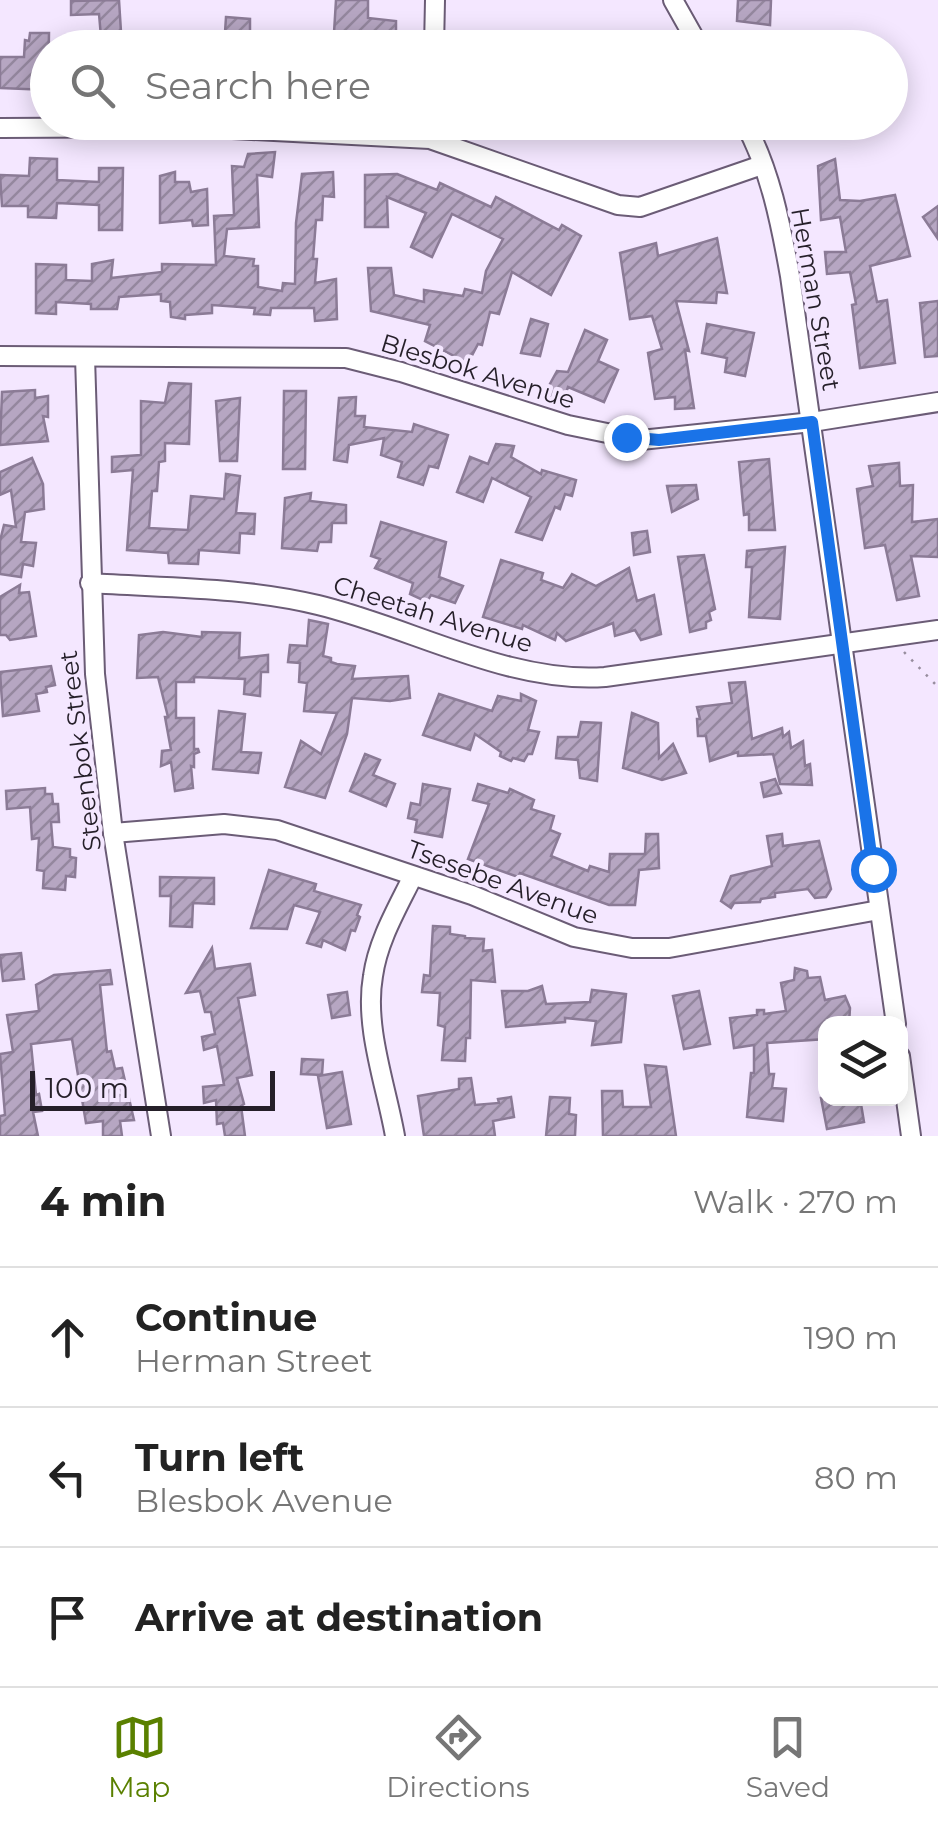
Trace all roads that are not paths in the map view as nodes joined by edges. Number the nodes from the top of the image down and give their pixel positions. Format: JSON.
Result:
{"nodes":[{"id":1,"x":435,"y":0,"type":"edge"},
{"id":2,"x":673,"y":0,"type":"edge"},
{"id":3,"x":434,"y":30,"type":"edge"},
{"id":4,"x":690,"y":30,"type":"edge"},
{"id":5,"x":0,"y":128,"type":"edge"},
{"id":6,"x":30,"y":128,"type":"edge"},
{"id":7,"x":455,"y":140,"type":"edge"},
{"id":8,"x":752,"y":140,"type":"edge"},
{"id":9,"x":762,"y":165,"type":"junction"},
{"id":10,"x":0,"y":356,"type":"edge"},
{"id":11,"x":84,"y":357,"type":"junction"},
{"id":12,"x":938,"y":402,"type":"edge"},
{"id":13,"x":812,"y":422,"type":"junction"},
{"id":14,"x":90,"y":583,"type":"junction"},
{"id":15,"x":938,"y":630,"type":"edge"},
{"id":16,"x":840,"y":643,"type":"junction"},
{"id":17,"x":113,"y":833,"type":"junction"},
{"id":18,"x":413,"y":876,"type":"junction"},
{"id":19,"x":879,"y":910,"type":"junction"},
{"id":20,"x":895,"y":1016,"type":"edge"},
{"id":21,"x":906,"y":1106,"type":"edge"},
{"id":22,"x":162,"y":1136,"type":"edge"},
{"id":23,"x":395,"y":1136,"type":"edge"},
{"id":24,"x":910,"y":1136,"type":"edge"}],
"edges":[{"from":1,"to":3,"type":"street"},
{"from":2,"to":4,"type":"street"},
{"from":5,"to":6,"type":"street"},
{"from":7,"to":9,"type":"street"},
{"from":8,"to":9,"type":"street","name":"Herman Street"},
{"from":9,"to":13,"type":"street","name":"Herman Street"},
{"from":10,"to":11,"type":"street","name":"Blesbok Avenue"},
{"from":11,"to":13,"type":"street","name":"Blesbok Avenue"},
{"from":11,"to":14,"type":"street","name":"Steenbok Street"},
{"from":12,"to":13,"type":"street","name":"Blesbok Avenue"},
{"from":13,"to":16,"type":"street","name":"Herman Street"},
{"from":14,"to":16,"type":"street","name":"Cheetah Avenue"},
{"from":14,"to":17,"type":"street","name":"Steenbok Street"},
{"from":15,"to":16,"type":"street","name":"Cheetah Avenue"},
{"from":16,"to":19,"type":"street","name":"Herman Street"},
{"from":17,"to":18,"type":"street","name":"Tsesebe Avenue"},
{"from":17,"to":22,"type":"street","name":"Steenbok Street"},
{"from":18,"to":19,"type":"street","name":"Tsesebe Avenue"},
{"from":18,"to":23,"type":"street"},
{"from":19,"to":20,"type":"street","name":"Herman Street"},
{"from":21,"to":24,"type":"street"}]}
